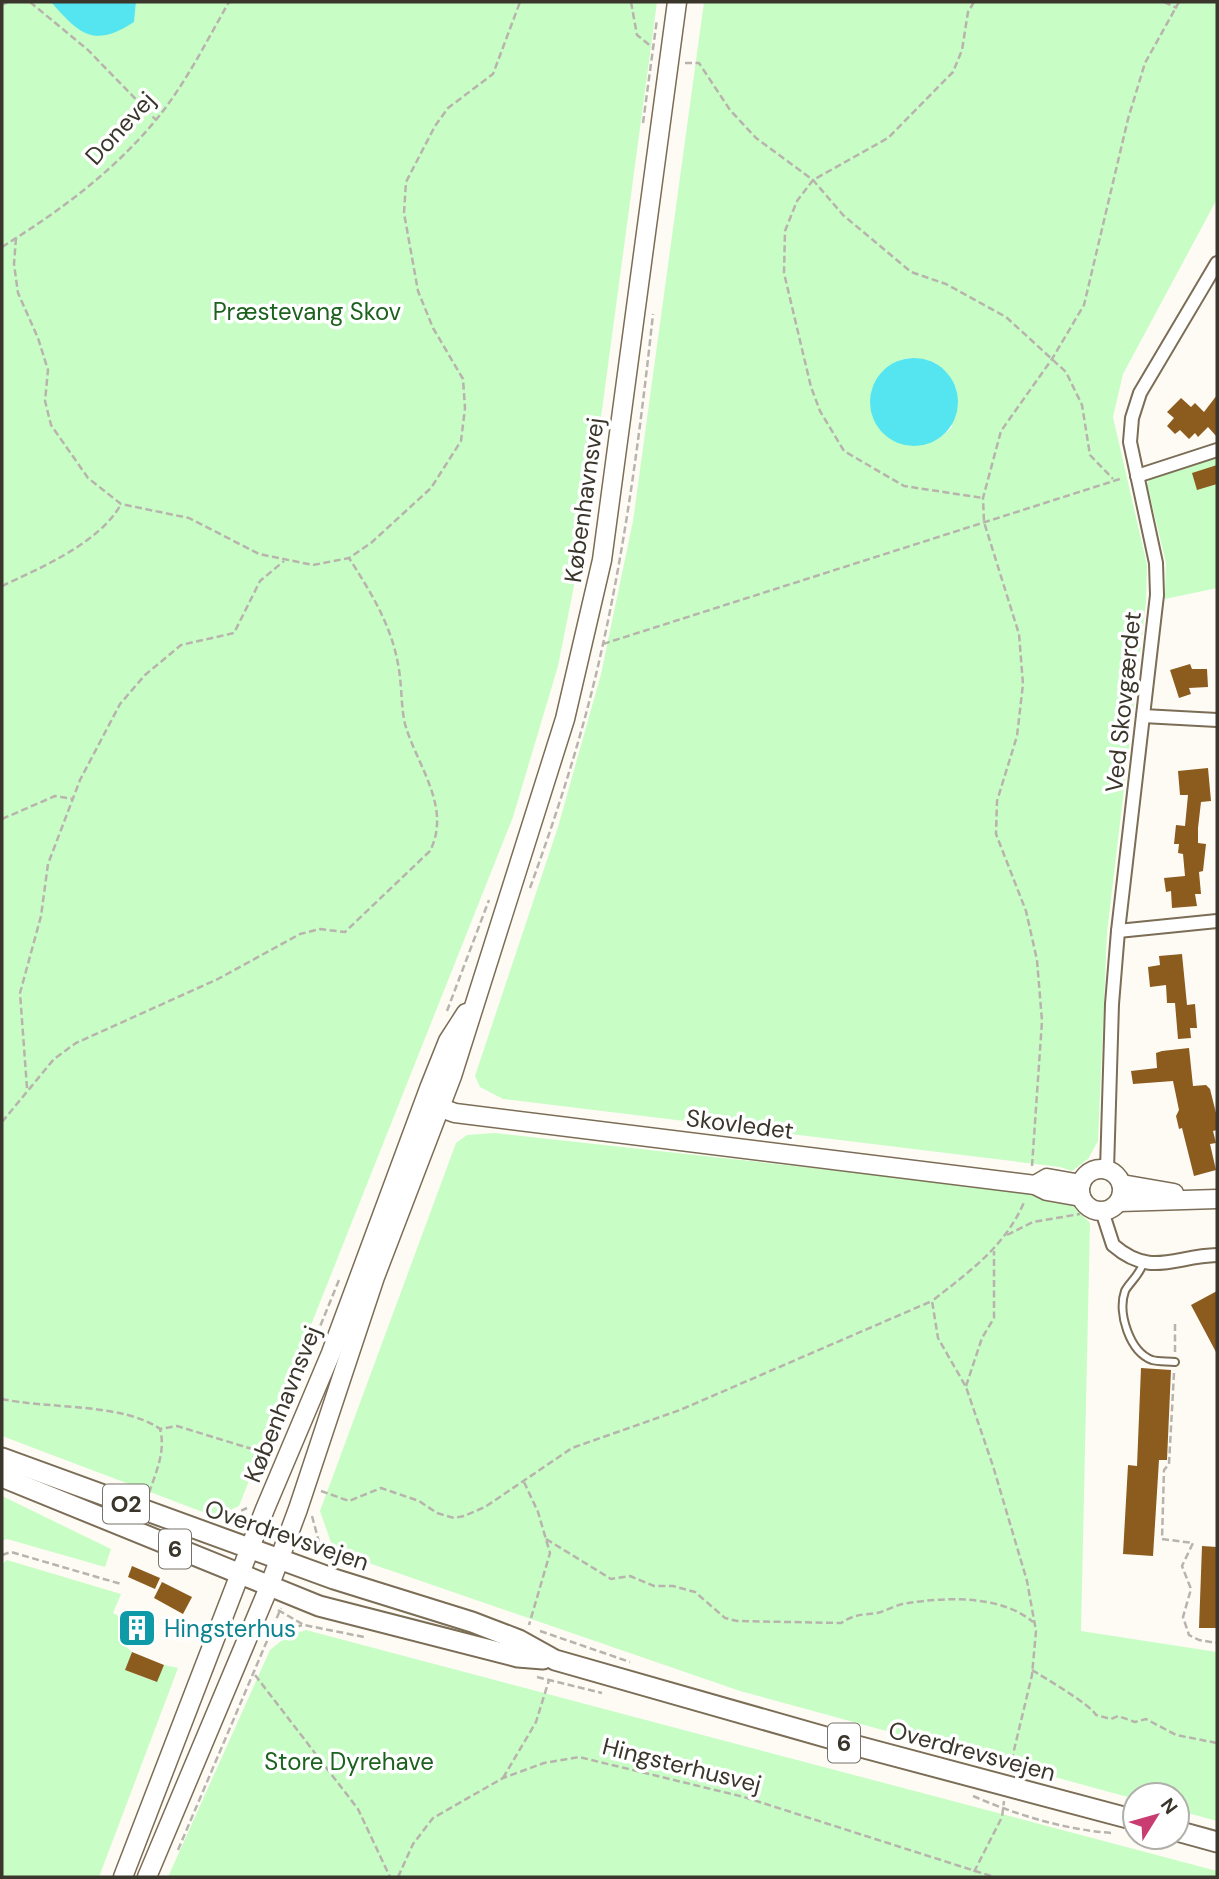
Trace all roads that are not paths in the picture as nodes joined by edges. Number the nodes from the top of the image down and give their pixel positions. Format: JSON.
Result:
{"nodes":[{"id":1,"x":677,"y":2,"type":"edge"},
{"id":2,"x":1217,"y":264,"type":"edge"},
{"id":3,"x":1217,"y":450,"type":"edge"},
{"id":4,"x":1137,"y":476,"type":"junction"},
{"id":5,"x":1143,"y":716,"type":"junction"},
{"id":6,"x":1217,"y":720,"type":"edge"},
{"id":7,"x":1217,"y":921,"type":"edge"},
{"id":8,"x":1118,"y":932,"type":"junction"},
{"id":9,"x":432,"y":1105,"type":"junction"},
{"id":10,"x":1107,"y":1170,"type":"junction"},
{"id":11,"x":1122,"y":1184,"type":"junction"},
{"id":12,"x":1217,"y":1199,"type":"edge"},
{"id":13,"x":1089,"y":1200,"type":"junction"},
{"id":14,"x":1197,"y":1200,"type":"junction"},
{"id":15,"x":1119,"y":1202,"type":"junction"},
{"id":16,"x":1217,"y":1255,"type":"edge"},
{"id":17,"x":1143,"y":1264,"type":"junction"},
{"id":18,"x":1175,"y":1362,"type":"road end"},
{"id":19,"x":2,"y":1458,"type":"edge"},
{"id":20,"x":2,"y":1477,"type":"edge"},
{"id":21,"x":250,"y":1548,"type":"junction"},
{"id":22,"x":280,"y":1559,"type":"junction"},
{"id":23,"x":240,"y":1576,"type":"junction"},
{"id":24,"x":269,"y":1587,"type":"junction"},
{"id":25,"x":555,"y":1660,"type":"junction"},
{"id":26,"x":1121,"y":1814,"type":"edge"},
{"id":27,"x":1191,"y":1835,"type":"edge"},
{"id":28,"x":1217,"y":1842,"type":"edge"},
{"id":29,"x":123,"y":1877,"type":"edge"},
{"id":30,"x":147,"y":1877,"type":"edge"}],
"edges":[{"from":1,"to":9,"type":"street","name":"Københavnsvej"},
{"from":2,"to":4,"type":"street","name":"Ved Skovgærdet"},
{"from":3,"to":4,"type":"street"},
{"from":4,"to":5,"type":"street","name":"Ved Skovgærdet"},
{"from":5,"to":6,"type":"street"},
{"from":5,"to":8,"type":"street","name":"Ved Skovgærdet"},
{"from":7,"to":8,"type":"street"},
{"from":8,"to":10,"type":"street","name":"Ved Skovgærdet"},
{"from":9,"to":13,"type":"street","name":"Skovledet"},
{"from":9,"to":21,"type":"street","name":"Københavnsvej"},
{"from":9,"to":22,"type":"street","name":"Københavnsvej"},
{"from":10,"to":11,"type":"street"},
{"from":10,"to":13,"type":"street"},
{"from":11,"to":14,"type":"street"},
{"from":11,"to":15,"type":"street"},
{"from":12,"to":14,"type":"street"},
{"from":13,"to":15,"type":"street"},
{"from":13,"to":17,"type":"street"},
{"from":14,"to":15,"type":"street"},
{"from":16,"to":17,"type":"street"},
{"from":17,"to":18,"type":"lane"},
{"from":19,"to":21,"type":"main road","name":"Overdrevsvejen","number":"O2"},
{"from":20,"to":23,"type":"main road","name":"Overdrevsvejen","number":"6"},
{"from":21,"to":22,"type":"main road","name":"Overdrevsvejen","number":"O2"},
{"from":21,"to":23,"type":"street","name":"Københavnsvej"},
{"from":22,"to":24,"type":"street","name":"Københavnsvej"},
{"from":22,"to":25,"type":"main road","name":"Overdrevsvejen"},
{"from":23,"to":24,"type":"main road","name":"Overdrevsvejen","number":"6"},
{"from":23,"to":29,"type":"street","name":"Københavnsvej"},
{"from":24,"to":25,"type":"main road","name":"Overdrevsvejen","number":"6"},
{"from":24,"to":30,"type":"street","name":"Københavnsvej"},
{"from":25,"to":26,"type":"main road","name":"Overdrevsvejen","number":"6"},
{"from":27,"to":28,"type":"main road"}]}
